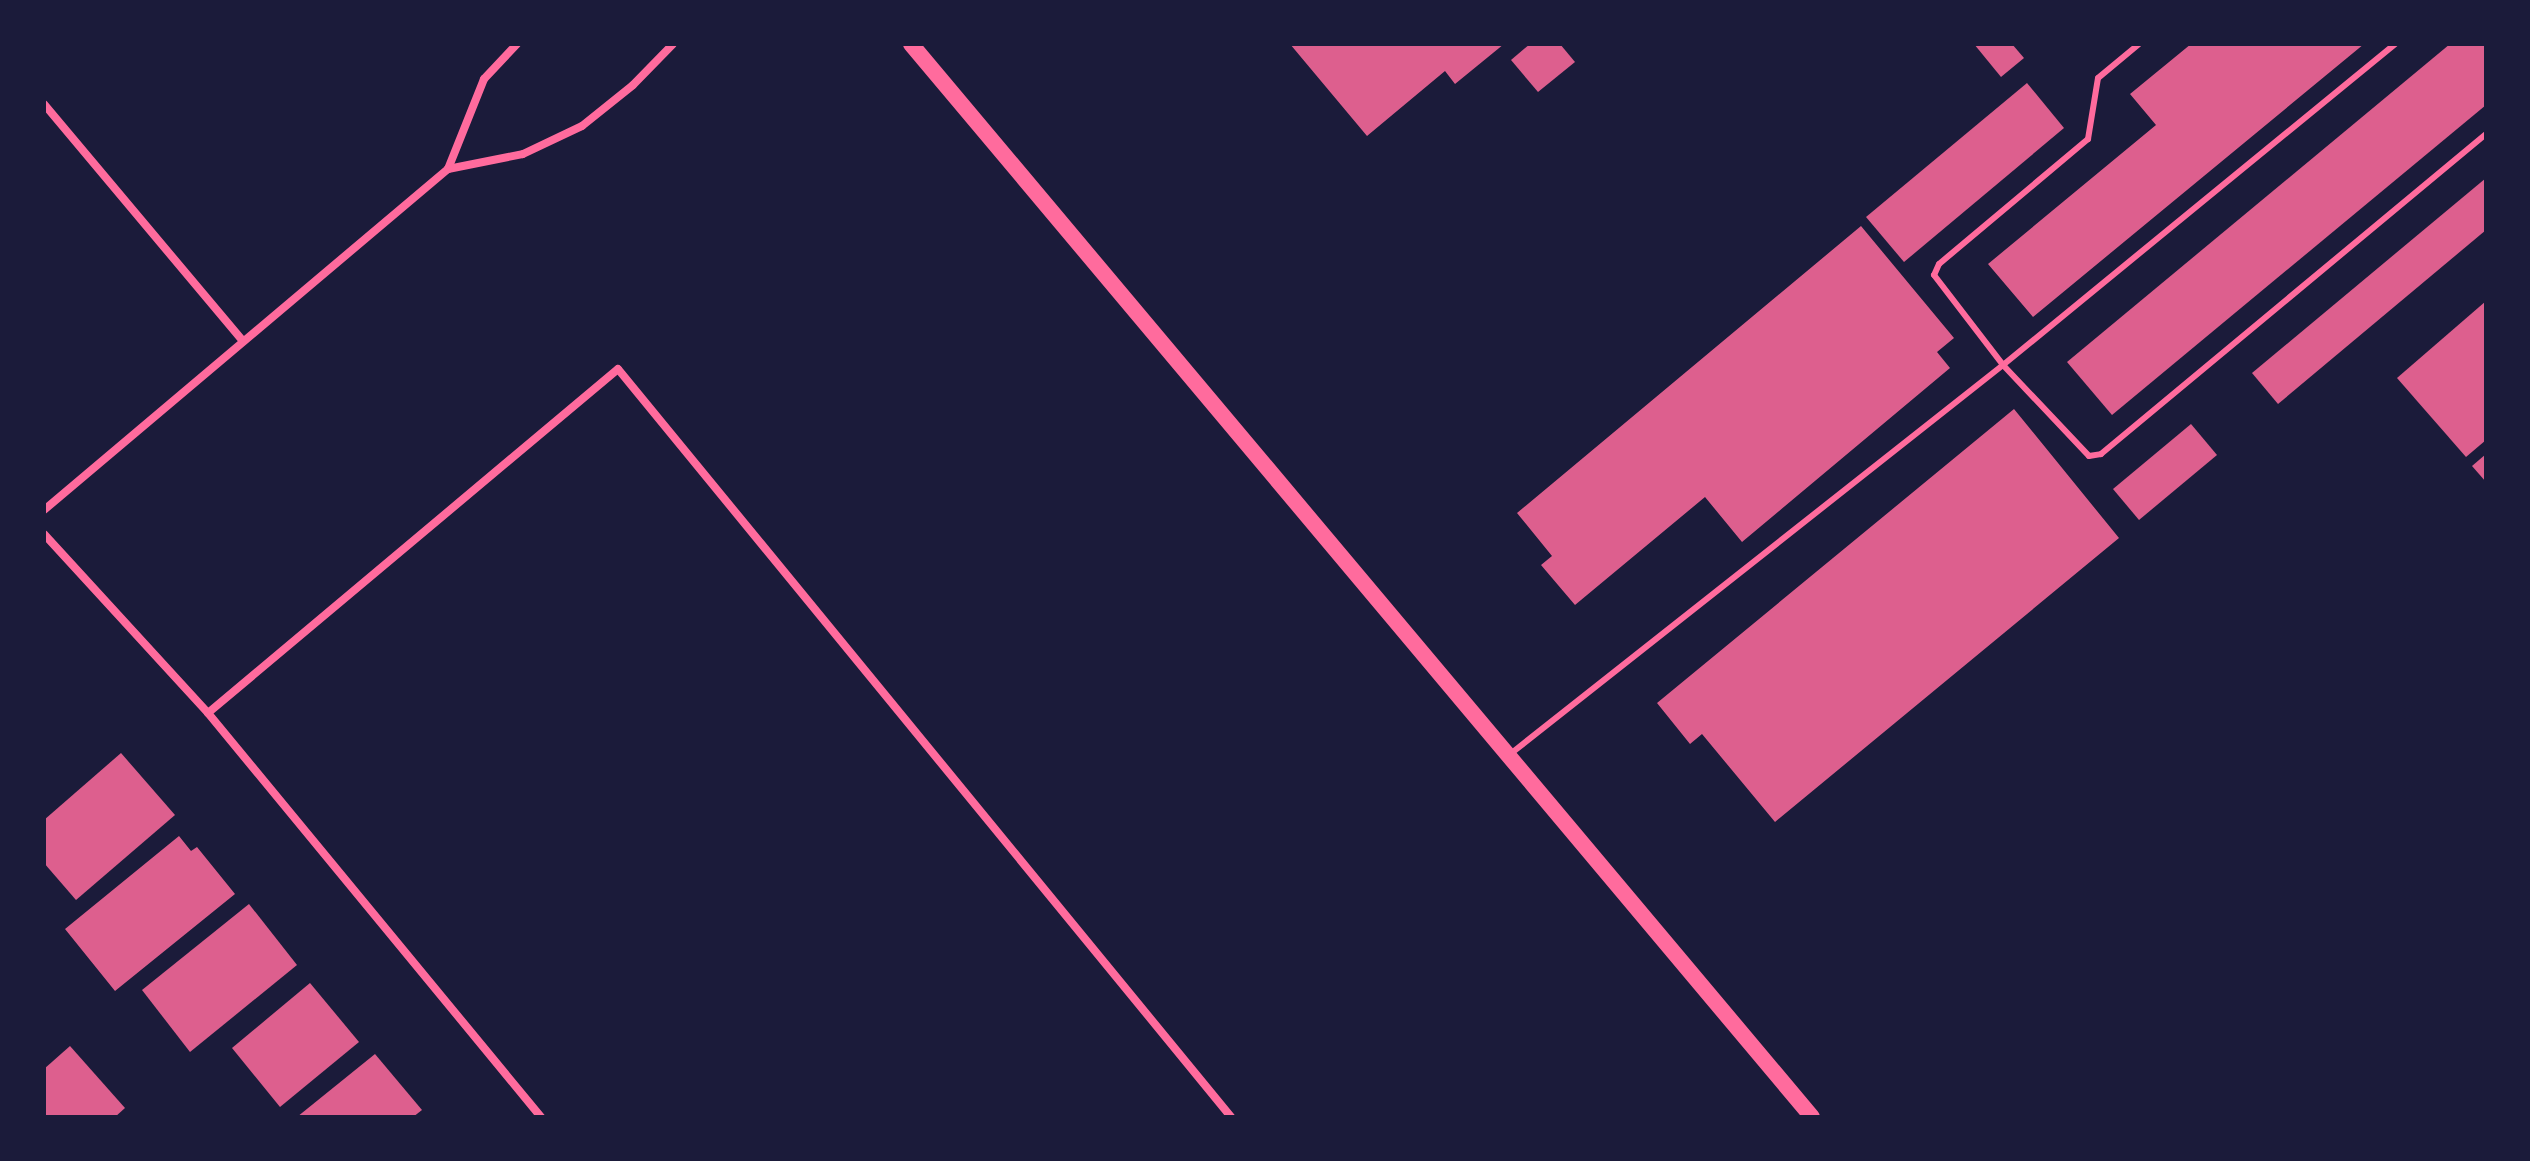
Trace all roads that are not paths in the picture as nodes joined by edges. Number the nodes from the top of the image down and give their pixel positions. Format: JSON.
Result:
{"nodes":[{"id":1,"x":517,"y":44,"type":"edge"},
{"id":2,"x":673,"y":44,"type":"edge"},
{"id":3,"x":911,"y":44,"type":"edge"},
{"id":4,"x":2139,"y":44,"type":"edge"},
{"id":5,"x":2395,"y":44,"type":"edge"},
{"id":6,"x":44,"y":104,"type":"edge"},
{"id":7,"x":2486,"y":134,"type":"edge"},
{"id":8,"x":448,"y":169,"type":"junction"},
{"id":9,"x":242,"y":340,"type":"junction"},
{"id":10,"x":2003,"y":365,"type":"junction"},
{"id":11,"x":44,"y":510,"type":"edge"},
{"id":12,"x":44,"y":534,"type":"edge"},
{"id":13,"x":208,"y":713,"type":"junction"},
{"id":14,"x":1509,"y":755,"type":"junction"},
{"id":15,"x":541,"y":1117,"type":"edge"},
{"id":16,"x":1231,"y":1117,"type":"edge"},
{"id":17,"x":1812,"y":1117,"type":"edge"}],
"edges":[{"from":1,"to":8,"type":"street"},
{"from":2,"to":8,"type":"street"},
{"from":3,"to":14,"type":"main road"},
{"from":4,"to":10,"type":"lane"},
{"from":5,"to":10,"type":"lane"},
{"from":6,"to":9,"type":"street"},
{"from":7,"to":10,"type":"lane"},
{"from":8,"to":9,"type":"street"},
{"from":9,"to":11,"type":"street"},
{"from":10,"to":14,"type":"lane"},
{"from":12,"to":13,"type":"street"},
{"from":13,"to":15,"type":"street"},
{"from":13,"to":16,"type":"street"},
{"from":14,"to":17,"type":"main road"}]}
